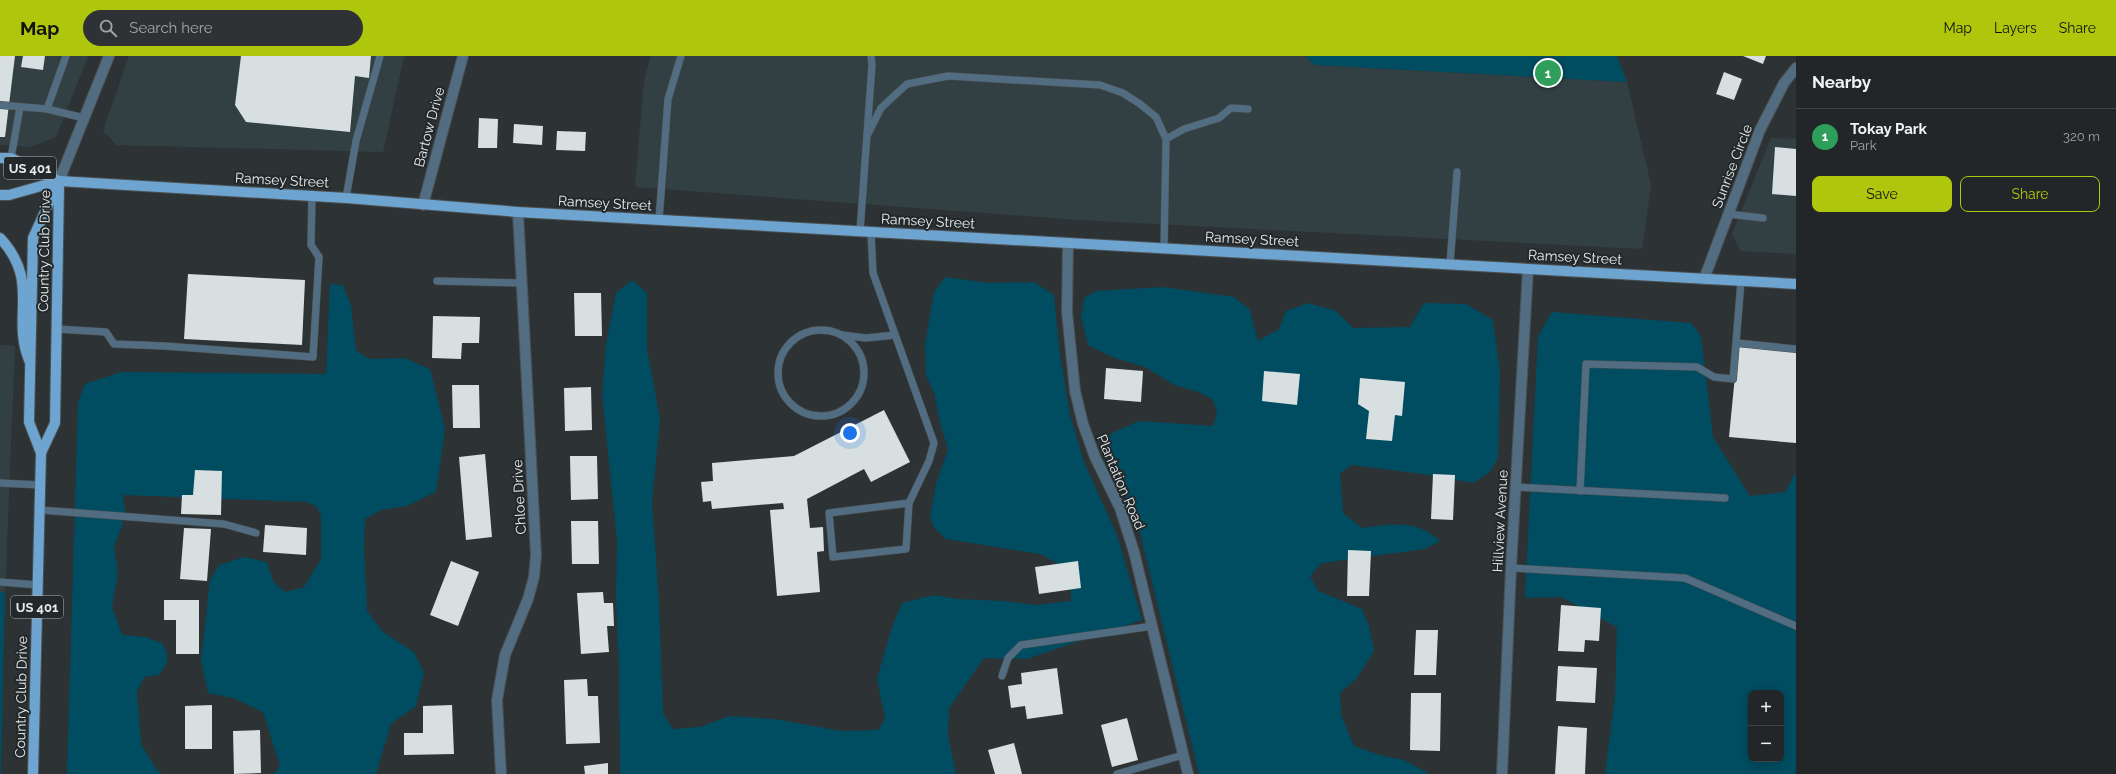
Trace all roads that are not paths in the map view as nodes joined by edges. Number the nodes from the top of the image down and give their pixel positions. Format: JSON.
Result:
{"nodes":[{"id":1,"x":66,"y":56,"type":"edge"},
{"id":2,"x":109,"y":56,"type":"edge"},
{"id":3,"x":380,"y":56,"type":"edge"},
{"id":4,"x":463,"y":56,"type":"edge"},
{"id":5,"x":681,"y":56,"type":"edge"},
{"id":6,"x":871,"y":56,"type":"edge"},
{"id":7,"x":1796,"y":68,"type":"edge"},
{"id":8,"x":0,"y":105,"type":"edge"},
{"id":9,"x":20,"y":107,"type":"junction"},
{"id":10,"x":47,"y":109,"type":"junction"},
{"id":11,"x":1248,"y":110,"type":"dead end"},
{"id":12,"x":84,"y":118,"type":"junction"},
{"id":13,"x":867,"y":136,"type":"junction"},
{"id":14,"x":1166,"y":139,"type":"junction"},
{"id":15,"x":0,"y":158,"type":"edge"},
{"id":16,"x":11,"y":158,"type":"junction"},
{"id":17,"x":1457,"y":172,"type":"dead end"},
{"id":18,"x":59,"y":182,"type":"junction"},
{"id":19,"x":0,"y":195,"type":"edge"},
{"id":20,"x":312,"y":196,"type":"junction"},
{"id":21,"x":346,"y":198,"type":"junction"},
{"id":22,"x":422,"y":204,"type":"junction"},
{"id":23,"x":518,"y":212,"type":"junction"},
{"id":24,"x":1728,"y":214,"type":"junction"},
{"id":25,"x":1763,"y":218,"type":"dead end"},
{"id":26,"x":659,"y":220,"type":"junction"},
{"id":27,"x":860,"y":231,"type":"junction"},
{"id":28,"x":871,"y":232,"type":"junction"},
{"id":29,"x":0,"y":238,"type":"edge"},
{"id":30,"x":1068,"y":243,"type":"junction"},
{"id":31,"x":1164,"y":249,"type":"junction"},
{"id":32,"x":1450,"y":264,"type":"junction"},
{"id":33,"x":1528,"y":269,"type":"junction"},
{"id":34,"x":1704,"y":278,"type":"junction"},
{"id":35,"x":437,"y":280,"type":"dead end"},
{"id":36,"x":1741,"y":281,"type":"junction"},
{"id":37,"x":522,"y":283,"type":"junction"},
{"id":38,"x":1796,"y":284,"type":"edge"},
{"id":39,"x":57,"y":329,"type":"junction"},
{"id":40,"x":840,"y":335,"type":"junction"},
{"id":41,"x":895,"y":335,"type":"junction"},
{"id":42,"x":1737,"y":343,"type":"junction"},
{"id":43,"x":1796,"y":349,"type":"edge"},
{"id":44,"x":30,"y":364,"type":"junction"},
{"id":45,"x":41,"y":453,"type":"junction"},
{"id":46,"x":0,"y":482,"type":"edge"},
{"id":47,"x":40,"y":485,"type":"junction"},
{"id":48,"x":1516,"y":487,"type":"junction"},
{"id":49,"x":1580,"y":491,"type":"junction"},
{"id":50,"x":1725,"y":498,"type":"dead end"},
{"id":51,"x":909,"y":503,"type":"junction"},
{"id":52,"x":40,"y":510,"type":"junction"},
{"id":53,"x":256,"y":533,"type":"dead end"},
{"id":54,"x":1511,"y":568,"type":"junction"},
{"id":55,"x":0,"y":582,"type":"edge"},
{"id":56,"x":38,"y":584,"type":"junction"},
{"id":57,"x":1153,"y":626,"type":"junction"},
{"id":58,"x":1796,"y":626,"type":"edge"},
{"id":59,"x":1002,"y":676,"type":"dead end"},
{"id":60,"x":1183,"y":755,"type":"junction"},
{"id":61,"x":33,"y":774,"type":"edge"},
{"id":62,"x":501,"y":774,"type":"edge"},
{"id":63,"x":1117,"y":774,"type":"edge"},
{"id":64,"x":1188,"y":774,"type":"edge"},
{"id":65,"x":1502,"y":774,"type":"edge"}],
"edges":[{"from":1,"to":10,"type":"lane"},
{"from":2,"to":12,"type":"street"},
{"from":3,"to":21,"type":"lane"},
{"from":4,"to":22,"type":"street","name":"Bartow Drive"},
{"from":5,"to":26,"type":"lane"},
{"from":6,"to":13,"type":"lane"},
{"from":7,"to":24,"type":"street","name":"Sunrise Circle"},
{"from":8,"to":9,"type":"lane"},
{"from":9,"to":10,"type":"lane"},
{"from":9,"to":16,"type":"lane"},
{"from":10,"to":12,"type":"lane"},
{"from":11,"to":14,"type":"lane"},
{"from":12,"to":18,"type":"street"},
{"from":13,"to":14,"type":"lane"},
{"from":13,"to":27,"type":"lane"},
{"from":14,"to":31,"type":"lane"},
{"from":15,"to":16,"type":"main road","name":"Ramsey Street","number":"US 401"},
{"from":16,"to":18,"type":"main road","name":"Ramsey Street","number":"US 401"},
{"from":17,"to":32,"type":"lane"},
{"from":18,"to":19,"type":"main road","name":"Ramsey Street"},
{"from":18,"to":20,"type":"main road","name":"Ramsey Street"},
{"from":18,"to":39,"type":"main road","name":"Country Club Drive","number":"US 401"},
{"from":18,"to":44,"type":"main road","name":"Country Club Drive"},
{"from":20,"to":21,"type":"main road","name":"Ramsey Street"},
{"from":20,"to":39,"type":"lane"},
{"from":21,"to":22,"type":"main road","name":"Ramsey Street"},
{"from":22,"to":23,"type":"main road","name":"Ramsey Street"},
{"from":23,"to":26,"type":"main road","name":"Ramsey Street"},
{"from":23,"to":37,"type":"street","name":"Chloe Drive"},
{"from":24,"to":25,"type":"lane"},
{"from":24,"to":34,"type":"street","name":"Sunrise Circle"},
{"from":26,"to":27,"type":"main road","name":"Ramsey Street"},
{"from":27,"to":28,"type":"main road","name":"Ramsey Street"},
{"from":28,"to":30,"type":"main road","name":"Ramsey Street"},
{"from":28,"to":41,"type":"lane"},
{"from":29,"to":44,"type":"main road","number":"US 401"},
{"from":30,"to":31,"type":"main road","name":"Ramsey Street"},
{"from":30,"to":57,"type":"street","name":"Plantation Road"},
{"from":31,"to":32,"type":"main road","name":"Ramsey Street"},
{"from":32,"to":33,"type":"main road","name":"Ramsey Street"},
{"from":33,"to":34,"type":"main road","name":"Ramsey Street"},
{"from":33,"to":48,"type":"street","name":"Hillview Avenue"},
{"from":34,"to":36,"type":"main road","name":"Ramsey Street"},
{"from":35,"to":37,"type":"lane"},
{"from":36,"to":38,"type":"main road","name":"Ramsey Street"},
{"from":36,"to":42,"type":"lane"},
{"from":37,"to":62,"type":"street","name":"Chloe Drive"},
{"from":39,"to":45,"type":"main road","name":"Country Club Drive","number":"US 401"},
{"from":40,"to":40,"type":"lane"},
{"from":40,"to":41,"type":"lane"},
{"from":41,"to":51,"type":"lane"},
{"from":42,"to":43,"type":"lane"},
{"from":42,"to":49,"type":"lane"},
{"from":44,"to":45,"type":"main road","name":"Country Club Drive","number":"US 401"},
{"from":45,"to":47,"type":"main road","name":"Country Club Drive","number":"US 401"},
{"from":46,"to":47,"type":"lane"},
{"from":47,"to":52,"type":"main road","name":"Country Club Drive","number":"US 401"},
{"from":48,"to":49,"type":"lane"},
{"from":48,"to":54,"type":"street","name":"Hillview Avenue"},
{"from":49,"to":50,"type":"lane"},
{"from":51,"to":51,"type":"lane"},
{"from":52,"to":53,"type":"lane"},
{"from":52,"to":56,"type":"main road","name":"Country Club Drive","number":"US 401"},
{"from":54,"to":58,"type":"lane"},
{"from":54,"to":65,"type":"street","name":"Hillview Avenue"},
{"from":55,"to":56,"type":"lane"},
{"from":56,"to":61,"type":"main road","name":"Country Club Drive","number":"US 401"},
{"from":57,"to":59,"type":"lane"},
{"from":57,"to":60,"type":"street","name":"Plantation Road"},
{"from":60,"to":63,"type":"lane"},
{"from":60,"to":64,"type":"street","name":"Plantation Road"}]}
